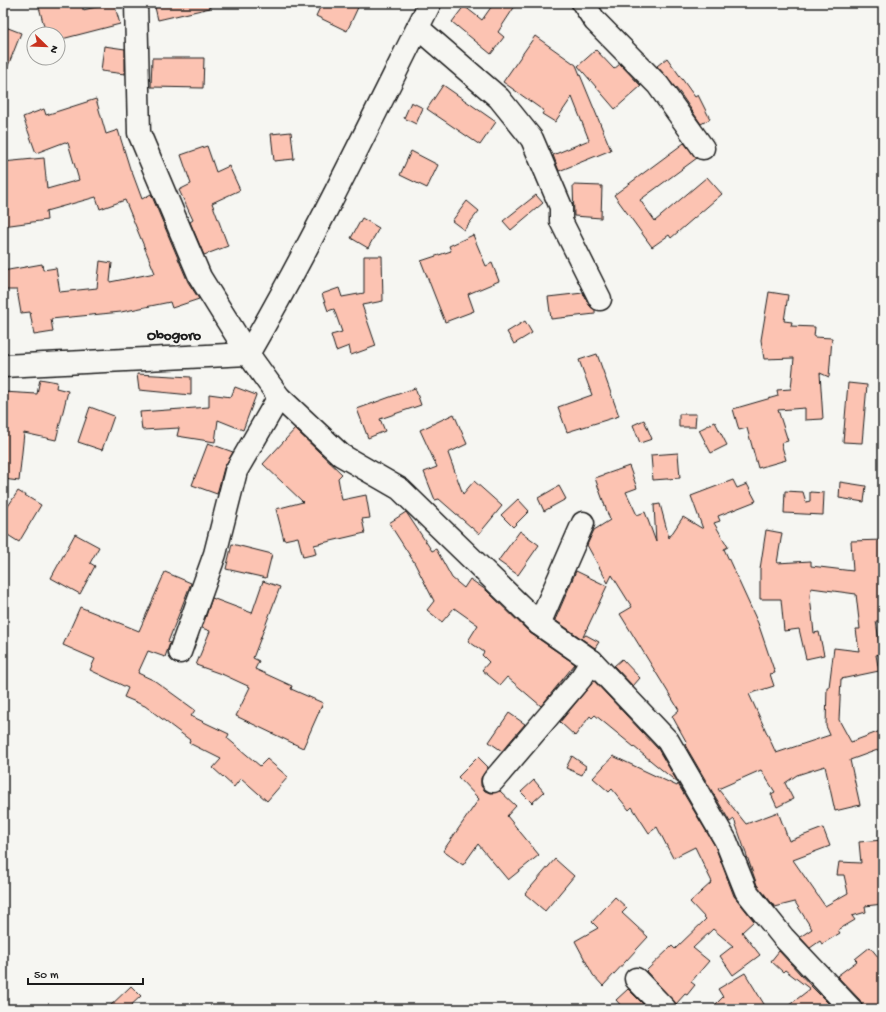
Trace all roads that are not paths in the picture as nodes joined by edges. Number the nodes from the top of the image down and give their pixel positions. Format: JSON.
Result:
{"nodes":[{"id":1,"x":136,"y":3,"type":"edge"},
{"id":2,"x":430,"y":3,"type":"edge"},
{"id":3,"x":583,"y":3,"type":"edge"},
{"id":4,"x":418,"y":28,"type":"junction"},
{"id":5,"x":702,"y":148,"type":"dead end"},
{"id":6,"x":600,"y":299,"type":"dead end"},
{"id":7,"x":248,"y":354,"type":"junction"},
{"id":8,"x":3,"y":366,"type":"edge"},
{"id":9,"x":279,"y":397,"type":"junction"},
{"id":10,"x":583,"y":523,"type":"dead end"},
{"id":11,"x":539,"y":624,"type":"junction"},
{"id":12,"x":180,"y":652,"type":"dead end"},
{"id":13,"x":592,"y":661,"type":"junction"},
{"id":14,"x":493,"y":781,"type":"dead end"},
{"id":15,"x":636,"y":978,"type":"dead end"},
{"id":16,"x":665,"y":1009,"type":"edge"},
{"id":17,"x":851,"y":1009,"type":"edge"}],
"edges":[{"from":1,"to":7,"type":"street"},
{"from":2,"to":4,"type":"street"},
{"from":3,"to":5,"type":"street"},
{"from":4,"to":6,"type":"street"},
{"from":4,"to":7,"type":"street"},
{"from":7,"to":8,"type":"street"},
{"from":7,"to":9,"type":"street"},
{"from":9,"to":11,"type":"street"},
{"from":9,"to":12,"type":"street"},
{"from":10,"to":11,"type":"street"},
{"from":11,"to":13,"type":"street"},
{"from":13,"to":14,"type":"street"},
{"from":13,"to":17,"type":"street"},
{"from":15,"to":16,"type":"street"}]}
